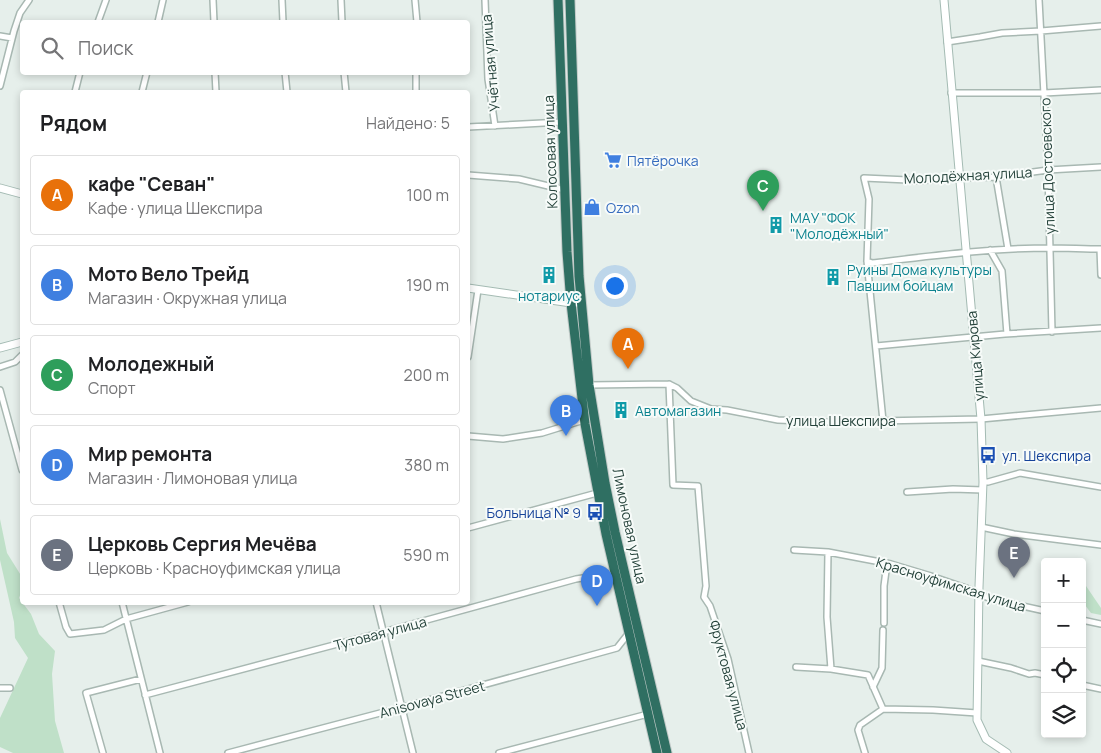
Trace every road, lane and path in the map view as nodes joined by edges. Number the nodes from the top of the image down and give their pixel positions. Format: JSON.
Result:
{"nodes":[{"id":1,"x":29,"y":0,"type":"edge"},
{"id":2,"x":106,"y":0,"type":"edge"},
{"id":3,"x":163,"y":0,"type":"edge"},
{"id":4,"x":213,"y":0,"type":"edge"},
{"id":5,"x":282,"y":0,"type":"edge"},
{"id":6,"x":341,"y":0,"type":"edge"},
{"id":7,"x":415,"y":0,"type":"edge"},
{"id":8,"x":485,"y":0,"type":"edge"},
{"id":9,"x":558,"y":0,"type":"edge"},
{"id":10,"x":570,"y":0,"type":"edge"},
{"id":11,"x":944,"y":0,"type":"edge"},
{"id":12,"x":1040,"y":0,"type":"edge"},
{"id":13,"x":99,"y":20,"type":"edge"},
{"id":14,"x":158,"y":20,"type":"edge"},
{"id":15,"x":214,"y":20,"type":"edge"},
{"id":16,"x":282,"y":20,"type":"edge"},
{"id":17,"x":342,"y":20,"type":"edge"},
{"id":18,"x":417,"y":20,"type":"edge"},
{"id":19,"x":1101,"y":26,"type":"edge"},
{"id":20,"x":1041,"y":31,"type":"junction"},
{"id":21,"x":0,"y":36,"type":"edge"},
{"id":22,"x":12,"y":38,"type":"junction"},
{"id":23,"x":947,"y":42,"type":"junction"},
{"id":24,"x":79,"y":75,"type":"edge"},
{"id":25,"x":146,"y":75,"type":"edge"},
{"id":26,"x":216,"y":75,"type":"edge"},
{"id":27,"x":285,"y":75,"type":"edge"},
{"id":28,"x":344,"y":75,"type":"edge"},
{"id":29,"x":416,"y":75,"type":"edge"},
{"id":30,"x":0,"y":86,"type":"edge"},
{"id":31,"x":75,"y":90,"type":"edge"},
{"id":32,"x":142,"y":90,"type":"edge"},
{"id":33,"x":216,"y":90,"type":"edge"},
{"id":34,"x":287,"y":90,"type":"edge"},
{"id":35,"x":346,"y":90,"type":"edge"},
{"id":36,"x":416,"y":90,"type":"edge"},
{"id":37,"x":1101,"y":90,"type":"edge"},
{"id":38,"x":951,"y":93,"type":"junction"},
{"id":39,"x":1044,"y":93,"type":"junction"},
{"id":40,"x":562,"y":122,"type":"junction"},
{"id":41,"x":495,"y":126,"type":"junction"},
{"id":42,"x":470,"y":127,"type":"edge"},
{"id":43,"x":1101,"y":167,"type":"edge"},
{"id":44,"x":1048,"y":170,"type":"junction"},
{"id":45,"x":470,"y":175,"type":"edge"},
{"id":46,"x":996,"y":177,"type":"junction"},
{"id":47,"x":960,"y":178,"type":"junction"},
{"id":48,"x":0,"y":188,"type":"edge"},
{"id":49,"x":565,"y":190,"type":"junction"},
{"id":50,"x":20,"y":193,"type":"edge"},
{"id":51,"x":1051,"y":248,"type":"junction"},
{"id":52,"x":1008,"y":249,"type":"junction"},
{"id":53,"x":1101,"y":249,"type":"edge"},
{"id":54,"x":990,"y":250,"type":"junction"},
{"id":55,"x":966,"y":252,"type":"junction"},
{"id":56,"x":867,"y":261,"type":"junction"},
{"id":57,"x":1101,"y":275,"type":"edge"},
{"id":58,"x":470,"y":288,"type":"edge"},
{"id":59,"x":478,"y":290,"type":"junction"},
{"id":60,"x":582,"y":302,"type":"junction"},
{"id":61,"x":571,"y":303,"type":"junction"},
{"id":62,"x":1101,"y":328,"type":"edge"},
{"id":63,"x":1052,"y":332,"type":"junction"},
{"id":64,"x":1007,"y":334,"type":"junction"},
{"id":65,"x":973,"y":337,"type":"junction"},
{"id":66,"x":470,"y":342,"type":"edge"},
{"id":67,"x":20,"y":343,"type":"edge"},
{"id":68,"x":876,"y":346,"type":"junction"},
{"id":69,"x":0,"y":348,"type":"edge"},
{"id":70,"x":20,"y":357,"type":"edge"},
{"id":71,"x":0,"y":366,"type":"edge"},
{"id":72,"x":669,"y":384,"type":"junction"},
{"id":73,"x":589,"y":385,"type":"junction"},
{"id":74,"x":0,"y":390,"type":"edge"},
{"id":75,"x":1101,"y":408,"type":"edge"},
{"id":76,"x":980,"y":419,"type":"junction"},
{"id":77,"x":584,"y":420,"type":"junction"},
{"id":78,"x":883,"y":421,"type":"junction"},
{"id":79,"x":470,"y":436,"type":"edge"},
{"id":80,"x":20,"y":463,"type":"edge"},
{"id":81,"x":983,"y":482,"type":"junction"},
{"id":82,"x":1101,"y":488,"type":"edge"},
{"id":83,"x":983,"y":490,"type":"junction"},
{"id":84,"x":907,"y":492,"type":"dead end"},
{"id":85,"x":598,"y":493,"type":"junction"},
{"id":86,"x":470,"y":527,"type":"edge"},
{"id":87,"x":981,"y":527,"type":"junction"},
{"id":88,"x":1101,"y":545,"type":"edge"},
{"id":89,"x":794,"y":550,"type":"dead end"},
{"id":90,"x":828,"y":552,"type":"junction"},
{"id":91,"x":887,"y":563,"type":"junction"},
{"id":92,"x":615,"y":573,"type":"junction"},
{"id":93,"x":979,"y":595,"type":"junction"},
{"id":94,"x":61,"y":605,"type":"edge"},
{"id":95,"x":123,"y":605,"type":"edge"},
{"id":96,"x":177,"y":605,"type":"edge"},
{"id":97,"x":377,"y":605,"type":"edge"},
{"id":98,"x":1041,"y":610,"type":"edge"},
{"id":99,"x":126,"y":619,"type":"junction"},
{"id":100,"x":1086,"y":621,"type":"edge"},
{"id":101,"x":884,"y":622,"type":"dead end"},
{"id":102,"x":1101,"y":624,"type":"edge"},
{"id":103,"x":884,"y":630,"type":"dead end"},
{"id":104,"x":383,"y":632,"type":"junction"},
{"id":105,"x":629,"y":633,"type":"junction"},
{"id":106,"x":978,"y":661,"type":"junction"},
{"id":107,"x":796,"y":667,"type":"dead end"},
{"id":108,"x":831,"y":669,"type":"junction"},
{"id":109,"x":1041,"y":674,"type":"edge"},
{"id":110,"x":141,"y":679,"type":"junction"},
{"id":111,"x":1086,"y":686,"type":"edge"},
{"id":112,"x":873,"y":687,"type":"junction"},
{"id":113,"x":0,"y":688,"type":"edge"},
{"id":114,"x":10,"y":688,"type":"dead end"},
{"id":115,"x":1101,"y":689,"type":"edge"},
{"id":116,"x":145,"y":695,"type":"junction"},
{"id":117,"x":401,"y":707,"type":"junction"},
{"id":118,"x":883,"y":709,"type":"junction"},
{"id":119,"x":977,"y":713,"type":"junction"},
{"id":120,"x":648,"y":714,"type":"junction"},
{"id":121,"x":103,"y":753,"type":"edge"},
{"id":122,"x":160,"y":753,"type":"edge"},
{"id":123,"x":228,"y":753,"type":"edge"},
{"id":124,"x":412,"y":753,"type":"edge"},
{"id":125,"x":499,"y":753,"type":"edge"},
{"id":126,"x":657,"y":753,"type":"edge"},
{"id":127,"x":667,"y":753,"type":"edge"},
{"id":128,"x":749,"y":753,"type":"edge"},
{"id":129,"x":865,"y":753,"type":"edge"},
{"id":130,"x":1007,"y":753,"type":"edge"}],
"edges":[{"from":1,"to":22,"type":"street"},
{"from":2,"to":13,"type":"street"},
{"from":3,"to":14,"type":"street"},
{"from":4,"to":15,"type":"street"},
{"from":5,"to":16,"type":"street"},
{"from":6,"to":17,"type":"street"},
{"from":7,"to":18,"type":"street"},
{"from":8,"to":41,"type":"street","name":"Учётная улица"},
{"from":9,"to":40,"type":"highway","name":"Колосовая улица"},
{"from":10,"to":60,"type":"highway","name":"Колосовая улица"},
{"from":11,"to":23,"type":"main road","name":"улица Кирова"},
{"from":12,"to":20,"type":"street","name":"улица Достоевского"},
{"from":19,"to":20,"type":"street"},
{"from":20,"to":23,"type":"street"},
{"from":20,"to":39,"type":"street","name":"улица Достоевского"},
{"from":21,"to":22,"type":"street"},
{"from":22,"to":30,"type":"street"},
{"from":23,"to":38,"type":"main road","name":"улица Кирова"},
{"from":24,"to":31,"type":"street"},
{"from":25,"to":32,"type":"street"},
{"from":26,"to":33,"type":"street"},
{"from":27,"to":34,"type":"street"},
{"from":28,"to":35,"type":"street"},
{"from":29,"to":36,"type":"street"},
{"from":37,"to":39,"type":"street"},
{"from":38,"to":39,"type":"street"},
{"from":38,"to":47,"type":"main road","name":"улица Кирова"},
{"from":39,"to":44,"type":"street","name":"улица Достоевского"},
{"from":40,"to":41,"type":"street"},
{"from":40,"to":49,"type":"highway","name":"Колосовая улица"},
{"from":41,"to":42,"type":"street"},
{"from":43,"to":44,"type":"street","name":"Молодёжная улица"},
{"from":44,"to":46,"type":"street","name":"Молодёжная улица"},
{"from":44,"to":51,"type":"street","name":"улица Достоевского"},
{"from":45,"to":49,"type":"street"},
{"from":46,"to":47,"type":"street","name":"Молодёжная улица"},
{"from":46,"to":52,"type":"street"},
{"from":47,"to":55,"type":"main road","name":"улица Кирова"},
{"from":47,"to":56,"type":"street","name":"Молодёжная улица"},
{"from":48,"to":50,"type":"main road"},
{"from":49,"to":61,"type":"highway","name":"Колосовая улица"},
{"from":51,"to":52,"type":"street"},
{"from":51,"to":53,"type":"street"},
{"from":51,"to":63,"type":"street","name":"улица Достоевского"},
{"from":52,"to":54,"type":"street"},
{"from":53,"to":57,"type":"street"},
{"from":54,"to":55,"type":"street"},
{"from":54,"to":64,"type":"street"},
{"from":55,"to":56,"type":"street"},
{"from":55,"to":65,"type":"main road","name":"улица Кирова"},
{"from":56,"to":68,"type":"street"},
{"from":58,"to":59,"type":"main road"},
{"from":59,"to":61,"type":"main road"},
{"from":59,"to":66,"type":"street"},
{"from":60,"to":61,"type":"main road"},
{"from":60,"to":73,"type":"highway","name":"Лимоновая улица"},
{"from":61,"to":77,"type":"highway","name":"Лимоновая улица"},
{"from":62,"to":63,"type":"street"},
{"from":63,"to":64,"type":"street"},
{"from":64,"to":65,"type":"street"},
{"from":65,"to":68,"type":"street"},
{"from":65,"to":76,"type":"main road","name":"улица Кирова"},
{"from":67,"to":69,"type":"main road"},
{"from":68,"to":78,"type":"street"},
{"from":70,"to":71,"type":"street"},
{"from":72,"to":73,"type":"street"},
{"from":72,"to":78,"type":"street","name":"улица Шекспира"},
{"from":72,"to":128,"type":"street","name":"Фруктовая улица"},
{"from":73,"to":127,"type":"highway","name":"Лимоновая улица"},
{"from":74,"to":80,"type":"street"},
{"from":75,"to":76,"type":"street","name":"улица Шекспира"},
{"from":76,"to":78,"type":"street","name":"улица Шекспира"},
{"from":76,"to":81,"type":"main road","name":"улица Кирова"},
{"from":77,"to":79,"type":"street"},
{"from":77,"to":85,"type":"highway","name":"Лимоновая улица"},
{"from":81,"to":82,"type":"street"},
{"from":81,"to":83,"type":"main road","name":"улица Кирова"},
{"from":83,"to":84,"type":"street"},
{"from":83,"to":87,"type":"main road","name":"улица Кирова"},
{"from":85,"to":86,"type":"street"},
{"from":85,"to":92,"type":"highway","name":"Лимоновая улица"},
{"from":87,"to":88,"type":"street"},
{"from":87,"to":93,"type":"main road","name":"улица Кирова"},
{"from":89,"to":90,"type":"street","name":"Красноуфимская улица"},
{"from":90,"to":91,"type":"street","name":"Красноуфимская улица"},
{"from":90,"to":108,"type":"street"},
{"from":91,"to":93,"type":"street","name":"Красноуфимская улица"},
{"from":91,"to":101,"type":"street"},
{"from":92,"to":104,"type":"street","name":"Тутовая улица"},
{"from":92,"to":105,"type":"highway","name":"Лимоновая улица"},
{"from":93,"to":98,"type":"street","name":"Красноуфимская улица"},
{"from":93,"to":106,"type":"main road","name":"улица Кирова"},
{"from":94,"to":99,"type":"street"},
{"from":95,"to":99,"type":"street"},
{"from":96,"to":99,"type":"street"},
{"from":97,"to":104,"type":"street"},
{"from":99,"to":110,"type":"street"},
{"from":100,"to":102,"type":"street"},
{"from":103,"to":112,"type":"street"},
{"from":104,"to":116,"type":"street","name":"Тутовая улица"},
{"from":104,"to":117,"type":"street"},
{"from":105,"to":117,"type":"street","name":"Anisovaya Street"},
{"from":105,"to":120,"type":"highway","name":"Лимоновая улица"},
{"from":106,"to":109,"type":"street"},
{"from":106,"to":119,"type":"main road","name":"улица Кирова"},
{"from":107,"to":108,"type":"street"},
{"from":108,"to":112,"type":"street"},
{"from":110,"to":116,"type":"street"},
{"from":110,"to":121,"type":"street"},
{"from":111,"to":115,"type":"street"},
{"from":112,"to":118,"type":"street"},
{"from":113,"to":114,"type":"street"},
{"from":116,"to":122,"type":"street"},
{"from":117,"to":123,"type":"street","name":"Anisovaya Street"},
{"from":117,"to":124,"type":"street"},
{"from":118,"to":119,"type":"street"},
{"from":118,"to":129,"type":"street"},
{"from":119,"to":130,"type":"main road","name":"улица Кирова"},
{"from":120,"to":125,"type":"street"},
{"from":120,"to":126,"type":"highway","name":"Лимоновая улица"}]}
